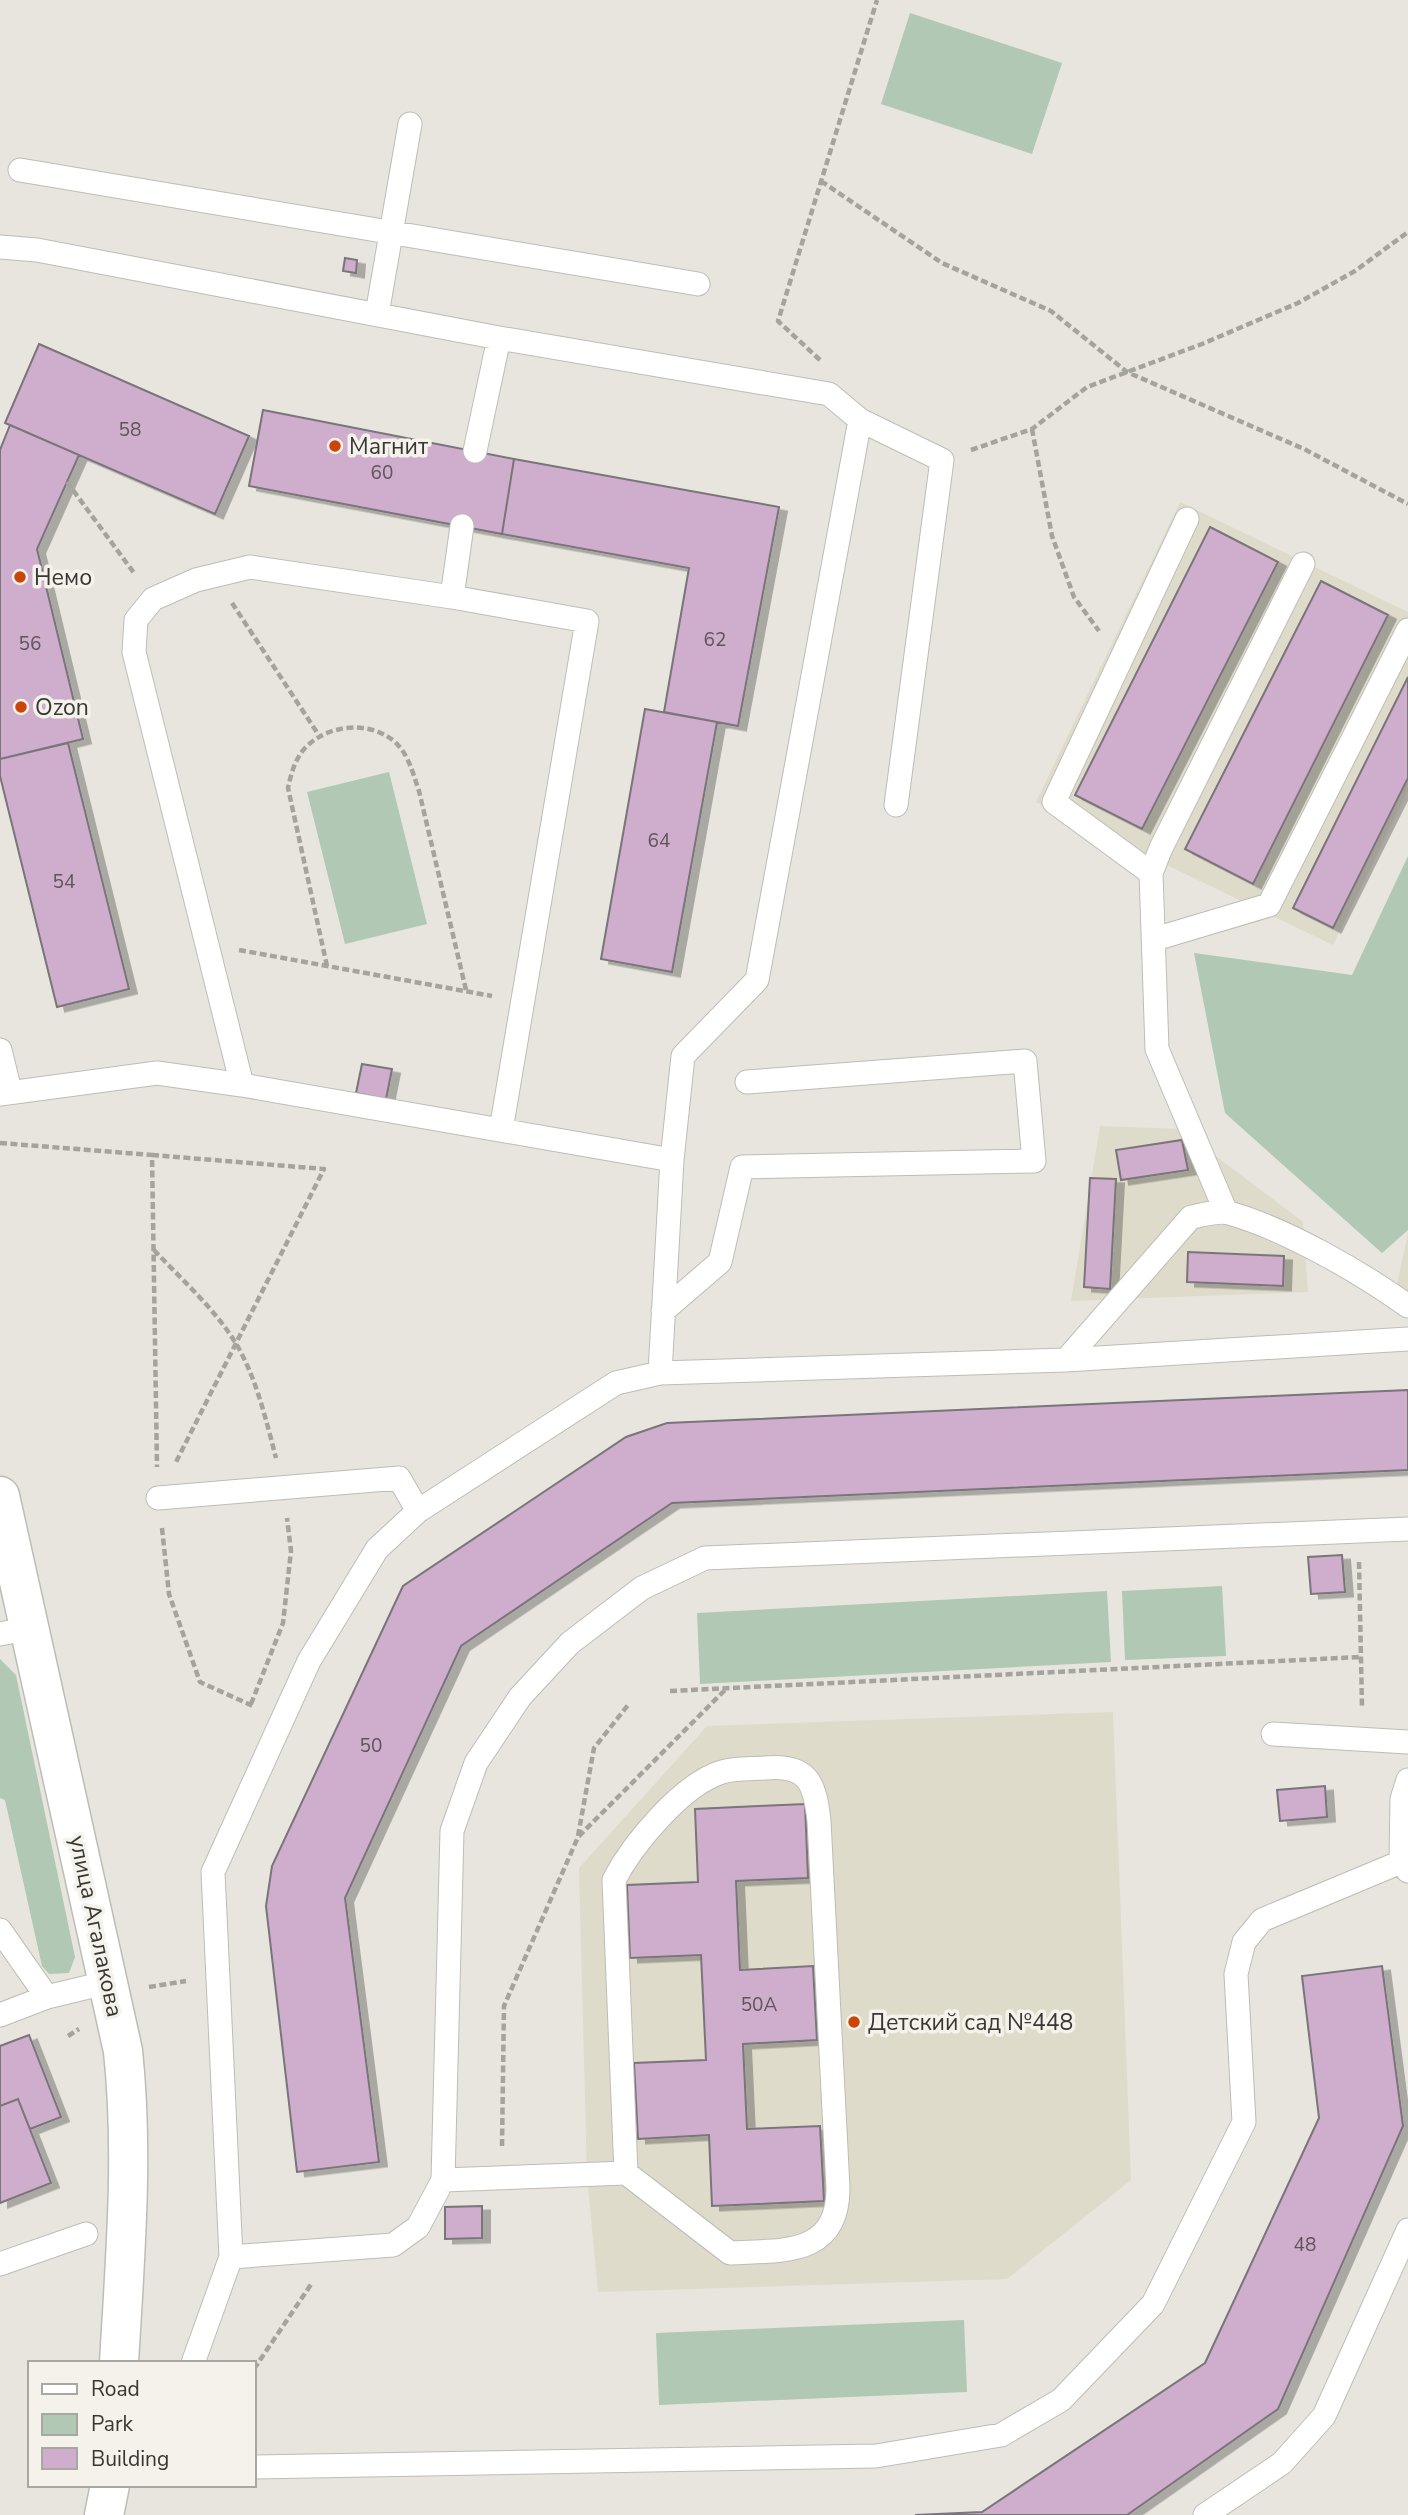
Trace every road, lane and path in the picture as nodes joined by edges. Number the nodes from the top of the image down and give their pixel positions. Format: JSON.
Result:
{"nodes":[{"id":1,"x":877,"y":0,"type":"edge"},
{"id":2,"x":410,"y":124,"type":"dead end"},
{"id":3,"x":20,"y":170,"type":"dead end"},
{"id":4,"x":821,"y":181,"type":"junction"},
{"id":5,"x":1408,"y":232,"type":"edge"},
{"id":6,"x":390,"y":233,"type":"junction"},
{"id":7,"x":0,"y":247,"type":"edge"},
{"id":8,"x":698,"y":284,"type":"dead end"},
{"id":9,"x":377,"y":314,"type":"junction"},
{"id":10,"x":499,"y":338,"type":"junction"},
{"id":11,"x":1127,"y":372,"type":"junction"},
{"id":12,"x":829,"y":394,"type":"junction"},
{"id":13,"x":860,"y":420,"type":"junction"},
{"id":14,"x":1032,"y":429,"type":"junction"},
{"id":15,"x":475,"y":451,"type":"dead end"},
{"id":16,"x":942,"y":460,"type":"junction"},
{"id":17,"x":67,"y":482,"type":"dead end"},
{"id":18,"x":1408,"y":504,"type":"edge"},
{"id":19,"x":1187,"y":519,"type":"dead end"},
{"id":20,"x":462,"y":526,"type":"dead end"},
{"id":21,"x":1303,"y":564,"type":"dead end"},
{"id":22,"x":215,"y":576,"type":"junction"},
{"id":23,"x":452,"y":597,"type":"junction"},
{"id":24,"x":153,"y":599,"type":"junction"},
{"id":25,"x":1408,"y":630,"type":"edge"},
{"id":26,"x":1121,"y":662,"type":"junction"},
{"id":27,"x":320,"y":737,"type":"junction"},
{"id":28,"x":896,"y":805,"type":"dead end"},
{"id":29,"x":1151,"y":873,"type":"junction"},
{"id":30,"x":1155,"y":939,"type":"junction"},
{"id":31,"x":206,"y":944,"type":"junction"},
{"id":32,"x":327,"y":966,"type":"junction"},
{"id":33,"x":466,"y":990,"type":"junction"},
{"id":34,"x":524,"y":1003,"type":"junction"},
{"id":35,"x":0,"y":1050,"type":"edge"},
{"id":36,"x":747,"y":1082,"type":"dead end"},
{"id":37,"x":242,"y":1085,"type":"junction"},
{"id":38,"x":5,"y":1093,"type":"edge"},
{"id":39,"x":501,"y":1130,"type":"junction"},
{"id":40,"x":0,"y":1143,"type":"edge"},
{"id":41,"x":152,"y":1155,"type":"junction"},
{"id":42,"x":672,"y":1160,"type":"junction"},
{"id":43,"x":1226,"y":1212,"type":"junction"},
{"id":44,"x":1408,"y":1306,"type":"edge"},
{"id":45,"x":663,"y":1311,"type":"junction"},
{"id":46,"x":1408,"y":1339,"type":"edge"},
{"id":47,"x":1066,"y":1360,"type":"junction"},
{"id":48,"x":660,"y":1373,"type":"junction"},
{"id":49,"x":0,"y":1496,"type":"edge"},
{"id":50,"x":158,"y":1497,"type":"junction"},
{"id":51,"x":418,"y":1511,"type":"junction"},
{"id":52,"x":1408,"y":1529,"type":"edge"},
{"id":53,"x":1359,"y":1530,"type":"junction"},
{"id":54,"x":15,"y":1631,"type":"edge"},
{"id":55,"x":1360,"y":1657,"type":"junction"},
{"id":56,"x":726,"y":1688,"type":"junction"},
{"id":57,"x":670,"y":1691,"type":"dead end"},
{"id":58,"x":628,"y":1705,"type":"dead end"},
{"id":59,"x":279,"y":1724,"type":"junction"},
{"id":60,"x":1273,"y":1734,"type":"dead end"},
{"id":61,"x":1362,"y":1740,"type":"junction"},
{"id":62,"x":1408,"y":1742,"type":"edge"},
{"id":63,"x":1408,"y":1780,"type":"edge"},
{"id":64,"x":578,"y":1837,"type":"junction"},
{"id":65,"x":1404,"y":1867,"type":"edge"},
{"id":66,"x":0,"y":1930,"type":"edge"},
{"id":67,"x":109,"y":1982,"type":"junction"},
{"id":68,"x":47,"y":1997,"type":"junction"},
{"id":69,"x":0,"y":2015,"type":"edge"},
{"id":70,"x":626,"y":2172,"type":"junction"},
{"id":71,"x":502,"y":2178,"type":"junction"},
{"id":72,"x":443,"y":2180,"type":"junction"},
{"id":73,"x":1408,"y":2230,"type":"edge"},
{"id":74,"x":86,"y":2234,"type":"dead end"},
{"id":75,"x":336,"y":2248,"type":"junction"},
{"id":76,"x":231,"y":2257,"type":"junction"},
{"id":77,"x":0,"y":2264,"type":"edge"},
{"id":78,"x":119,"y":2361,"type":"edge"},
{"id":79,"x":194,"y":2361,"type":"edge"},
{"id":80,"x":256,"y":2366,"type":"edge"},
{"id":81,"x":256,"y":2467,"type":"edge"},
{"id":82,"x":110,"y":2487,"type":"edge"},
{"id":83,"x":104,"y":2515,"type":"edge"},
{"id":84,"x":1205,"y":2515,"type":"edge"}],
"edges":[{"from":1,"to":4,"type":"path"},
{"from":2,"to":6,"type":"lane"},
{"from":3,"to":6,"type":"lane"},
{"from":4,"to":11,"type":"path"},
{"from":4,"to":12,"type":"path"},
{"from":5,"to":11,"type":"path"},
{"from":6,"to":8,"type":"lane"},
{"from":6,"to":9,"type":"lane"},
{"from":7,"to":9,"type":"lane"},
{"from":9,"to":10,"type":"lane"},
{"from":10,"to":12,"type":"lane"},
{"from":10,"to":15,"type":"lane"},
{"from":11,"to":14,"type":"path"},
{"from":11,"to":18,"type":"path"},
{"from":12,"to":13,"type":"lane"},
{"from":13,"to":16,"type":"lane"},
{"from":13,"to":42,"type":"lane"},
{"from":14,"to":16,"type":"path"},
{"from":14,"to":26,"type":"path"},
{"from":16,"to":28,"type":"lane"},
{"from":17,"to":24,"type":"path"},
{"from":19,"to":26,"type":"lane"},
{"from":20,"to":23,"type":"lane"},
{"from":21,"to":29,"type":"lane"},
{"from":22,"to":23,"type":"lane"},
{"from":22,"to":24,"type":"lane"},
{"from":22,"to":27,"type":"path"},
{"from":23,"to":34,"type":"lane"},
{"from":24,"to":31,"type":"lane"},
{"from":25,"to":30,"type":"lane"},
{"from":26,"to":29,"type":"lane"},
{"from":27,"to":32,"type":"path"},
{"from":27,"to":33,"type":"path"},
{"from":29,"to":30,"type":"lane"},
{"from":30,"to":43,"type":"lane"},
{"from":31,"to":32,"type":"path"},
{"from":31,"to":37,"type":"lane"},
{"from":32,"to":33,"type":"path"},
{"from":33,"to":34,"type":"path"},
{"from":34,"to":39,"type":"lane"},
{"from":35,"to":38,"type":"lane"},
{"from":36,"to":45,"type":"lane"},
{"from":37,"to":38,"type":"lane"},
{"from":37,"to":39,"type":"lane"},
{"from":39,"to":42,"type":"lane"},
{"from":40,"to":41,"type":"path"},
{"from":41,"to":50,"type":"path"},
{"from":41,"to":50,"type":"path"},
{"from":42,"to":45,"type":"lane"},
{"from":43,"to":44,"type":"lane"},
{"from":43,"to":47,"type":"lane"},
{"from":45,"to":48,"type":"lane"},
{"from":46,"to":47,"type":"lane"},
{"from":47,"to":48,"type":"lane"},
{"from":48,"to":51,"type":"lane"},
{"from":49,"to":54,"type":"street","name":"улица Агалакова"},
{"from":50,"to":51,"type":"lane"},
{"from":50,"to":59,"type":"path"},
{"from":51,"to":59,"type":"lane"},
{"from":52,"to":53,"type":"lane"},
{"from":53,"to":55,"type":"path"},
{"from":53,"to":72,"type":"lane"},
{"from":54,"to":67,"type":"street","name":"улица Агалакова"},
{"from":55,"to":56,"type":"path"},
{"from":55,"to":61,"type":"path"},
{"from":56,"to":57,"type":"path"},
{"from":56,"to":64,"type":"path"},
{"from":58,"to":64,"type":"path"},
{"from":59,"to":76,"type":"lane"},
{"from":60,"to":61,"type":"lane"},
{"from":61,"to":62,"type":"lane"},
{"from":63,"to":65,"type":"lane"},
{"from":64,"to":71,"type":"path"},
{"from":65,"to":81,"type":"lane"},
{"from":66,"to":68,"type":"lane"},
{"from":67,"to":68,"type":"lane"},
{"from":67,"to":78,"type":"street","name":"улица Агалакова"},
{"from":68,"to":69,"type":"lane"},
{"from":70,"to":70,"type":"lane"},
{"from":70,"to":71,"type":"lane"},
{"from":71,"to":72,"type":"lane"},
{"from":72,"to":75,"type":"lane"},
{"from":73,"to":84,"type":"lane"},
{"from":74,"to":77,"type":"lane"},
{"from":75,"to":76,"type":"lane"},
{"from":75,"to":80,"type":"path"},
{"from":76,"to":79,"type":"lane"},
{"from":82,"to":83,"type":"street"}]}
